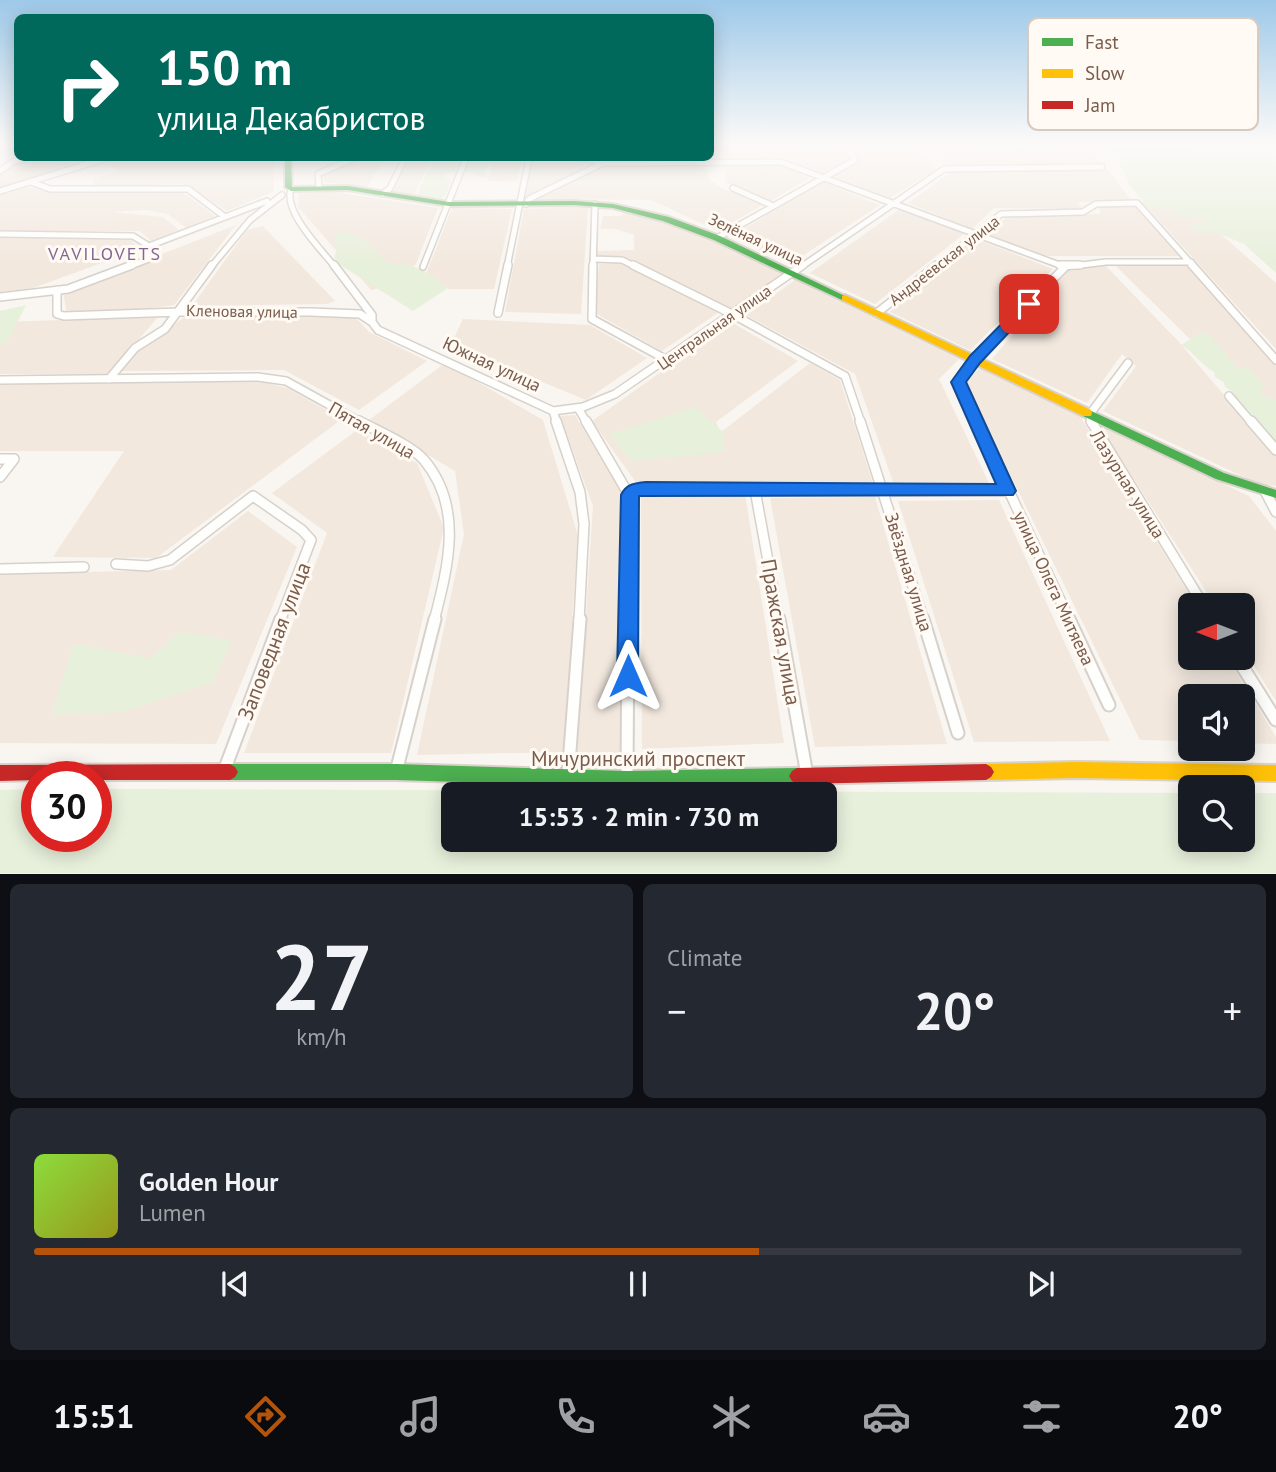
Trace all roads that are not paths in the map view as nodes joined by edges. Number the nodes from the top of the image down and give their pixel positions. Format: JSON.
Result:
{"nodes":[{"id":1,"x":21,"y":185,"type":"edge"},
{"id":2,"x":39,"y":185,"type":"edge"},
{"id":3,"x":288,"y":185,"type":"edge"},
{"id":4,"x":392,"y":185,"type":"edge"},
{"id":5,"x":456,"y":185,"type":"edge"},
{"id":6,"x":525,"y":185,"type":"edge"},
{"id":7,"x":558,"y":185,"type":"edge"},
{"id":8,"x":809,"y":185,"type":"edge"},
{"id":9,"x":844,"y":185,"type":"edge"},
{"id":10,"x":921,"y":185,"type":"edge"},
{"id":11,"x":319,"y":187,"type":"joint"},
{"id":12,"x":733,"y":188,"type":"dead end"},
{"id":13,"x":0,"y":191,"type":"edge"},
{"id":14,"x":286,"y":192,"type":"junction"},
{"id":15,"x":383,"y":194,"type":"junction"},
{"id":16,"x":894,"y":203,"type":"junction"},
{"id":17,"x":449,"y":204,"type":"junction"},
{"id":18,"x":522,"y":204,"type":"junction"},
{"id":19,"x":595,"y":204,"type":"junction"},
{"id":20,"x":771,"y":205,"type":"junction"},
{"id":21,"x":225,"y":217,"type":"junction"},
{"id":22,"x":0,"y":234,"type":"edge"},
{"id":23,"x":975,"y":234,"type":"junction"},
{"id":24,"x":717,"y":238,"type":"junction"},
{"id":25,"x":149,"y":246,"type":"junction"},
{"id":26,"x":593,"y":259,"type":"junction"},
{"id":27,"x":1191,"y":262,"type":"junction"},
{"id":28,"x":423,"y":267,"type":"dead end"},
{"id":29,"x":1065,"y":267,"type":"junction"},
{"id":30,"x":791,"y":273,"type":"junction"},
{"id":31,"x":57,"y":290,"type":"junction"},
{"id":32,"x":0,"y":297,"type":"edge"},
{"id":33,"x":178,"y":312,"type":"junction"},
{"id":34,"x":498,"y":313,"type":"dead end"},
{"id":35,"x":877,"y":313,"type":"junction"},
{"id":36,"x":732,"y":314,"type":"junction"},
{"id":37,"x":372,"y":322,"type":"junction"},
{"id":38,"x":975,"y":359,"type":"junction"},
{"id":39,"x":667,"y":360,"type":"junction"},
{"id":40,"x":1276,"y":360,"type":"edge"},
{"id":41,"x":1128,"y":363,"type":"dead end"},
{"id":42,"x":109,"y":379,"type":"junction"},
{"id":43,"x":0,"y":380,"type":"edge"},
{"id":44,"x":1229,"y":396,"type":"dead end"},
{"id":45,"x":578,"y":408,"type":"junction"},
{"id":46,"x":553,"y":411,"type":"junction"},
{"id":47,"x":1090,"y":414,"type":"junction"},
{"id":48,"x":1276,"y":450,"type":"edge"},
{"id":49,"x":0,"y":459,"type":"edge"},
{"id":50,"x":0,"y":477,"type":"edge"},
{"id":51,"x":755,"y":490,"type":"junction"},
{"id":52,"x":884,"y":491,"type":"junction"},
{"id":53,"x":1007,"y":491,"type":"junction"},
{"id":54,"x":1271,"y":494,"type":"edge"},
{"id":55,"x":629,"y":495,"type":"junction"},
{"id":56,"x":1276,"y":512,"type":"edge"},
{"id":57,"x":116,"y":564,"type":"dead end"},
{"id":58,"x":84,"y":567,"type":"dead end"},
{"id":59,"x":0,"y":569,"type":"edge"},
{"id":60,"x":1197,"y":593,"type":"edge"},
{"id":61,"x":1245,"y":670,"type":"edge"},
{"id":62,"x":1109,"y":705,"type":"dead end"},
{"id":63,"x":1276,"y":720,"type":"edge"},
{"id":64,"x":958,"y":733,"type":"dead end"},
{"id":65,"x":224,"y":771,"type":"junction"},
{"id":66,"x":397,"y":772,"type":"junction"},
{"id":67,"x":0,"y":773,"type":"edge"},
{"id":68,"x":1276,"y":773,"type":"edge"},
{"id":69,"x":807,"y":775,"type":"junction"},
{"id":70,"x":568,"y":779,"type":"junction"},
{"id":71,"x":627,"y":779,"type":"junction"}],
"edges":[{"from":1,"to":13,"type":"street"},
{"from":2,"to":21,"type":"street"},
{"from":3,"to":14,"type":"street","name":"Южная улица"},
{"from":4,"to":15,"type":"street"},
{"from":5,"to":17,"type":"street"},
{"from":6,"to":18,"type":"street"},
{"from":7,"to":18,"type":"street"},
{"from":8,"to":20,"type":"street"},
{"from":9,"to":16,"type":"street"},
{"from":10,"to":16,"type":"street","name":"Центральная улица"},
{"from":11,"to":14,"type":"street","name":"Зелёная улица"},
{"from":11,"to":15,"type":"street","name":"Зелёная улица"},
{"from":12,"to":20,"type":"street"},
{"from":14,"to":21,"type":"street","name":"Зелёная улица"},
{"from":14,"to":33,"type":"street","name":"Кленовая улица"},
{"from":14,"to":37,"type":"street","name":"Южная улица"},
{"from":15,"to":17,"type":"street","name":"Зелёная улица"},
{"from":16,"to":23,"type":"street"},
{"from":16,"to":30,"type":"street","name":"Центральная улица"},
{"from":17,"to":18,"type":"street","name":"Зелёная улица"},
{"from":17,"to":28,"type":"street"},
{"from":18,"to":19,"type":"street","name":"Зелёная улица"},
{"from":18,"to":34,"type":"street"},
{"from":19,"to":24,"type":"street","name":"Зелёная улица"},
{"from":19,"to":26,"type":"street"},
{"from":20,"to":24,"type":"street"},
{"from":21,"to":25,"type":"street","name":"Зелёная улица"},
{"from":22,"to":25,"type":"street"},
{"from":23,"to":27,"type":"street","name":"Андреевская улица"},
{"from":23,"to":29,"type":"street"},
{"from":23,"to":35,"type":"street","name":"Андреевская улица"},
{"from":24,"to":30,"type":"street","name":"Зелёная улица"},
{"from":25,"to":31,"type":"street","name":"Зелёная улица"},
{"from":26,"to":36,"type":"street","name":"Звёздная улица"},
{"from":26,"to":39,"type":"street"},
{"from":27,"to":29,"type":"street"},
{"from":27,"to":40,"type":"street"},
{"from":29,"to":38,"type":"street"},
{"from":30,"to":35,"type":"street","name":"Зелёная улица"},
{"from":30,"to":36,"type":"street","name":"Центральная улица"},
{"from":31,"to":32,"type":"street","name":"Зелёная улица"},
{"from":31,"to":33,"type":"street"},
{"from":33,"to":37,"type":"street","name":"Кленовая улица"},
{"from":33,"to":42,"type":"street"},
{"from":35,"to":38,"type":"street","name":"Зелёная улица"},
{"from":36,"to":39,"type":"street","name":"Центральная улица"},
{"from":36,"to":52,"type":"street","name":"Звёздная улица"},
{"from":37,"to":46,"type":"street","name":"Южная улица"},
{"from":38,"to":47,"type":"street","name":"Зелёная улица"},
{"from":38,"to":53,"type":"street","name":"улица Олега Митяева"},
{"from":39,"to":45,"type":"street","name":"Центральная улица"},
{"from":41,"to":47,"type":"street","name":"Лазурная улица"},
{"from":42,"to":43,"type":"street","name":"Пятая улица"},
{"from":42,"to":66,"type":"street","name":"Пятая улица"},
{"from":44,"to":48,"type":"street"},
{"from":45,"to":46,"type":"street","name":"Центральная улица"},
{"from":45,"to":55,"type":"street"},
{"from":46,"to":70,"type":"street","name":"Южная улица"},
{"from":47,"to":54,"type":"street","name":"Зелёная улица"},
{"from":47,"to":60,"type":"street","name":"Лазурная улица"},
{"from":49,"to":50,"type":"street"},
{"from":51,"to":52,"type":"street"},
{"from":51,"to":55,"type":"street"},
{"from":51,"to":69,"type":"street","name":"Пражская улица"},
{"from":52,"to":53,"type":"street"},
{"from":52,"to":64,"type":"street","name":"Звёздная улица"},
{"from":53,"to":62,"type":"street","name":"улица Олега Митяева"},
{"from":54,"to":56,"type":"street"},
{"from":55,"to":71,"type":"street"},
{"from":57,"to":65,"type":"street","name":"Заповедная улица"},
{"from":58,"to":59,"type":"street"},
{"from":61,"to":63,"type":"street"},
{"from":65,"to":66,"type":"street","name":"Мичуринский проспект"},
{"from":65,"to":67,"type":"street","name":"Мичуринский проспект"},
{"from":66,"to":70,"type":"street","name":"Мичуринский проспект"},
{"from":68,"to":69,"type":"street","name":"Мичуринский проспект"},
{"from":69,"to":71,"type":"street","name":"Мичуринский проспект"},
{"from":70,"to":71,"type":"street","name":"Мичуринский проспект"}]}
